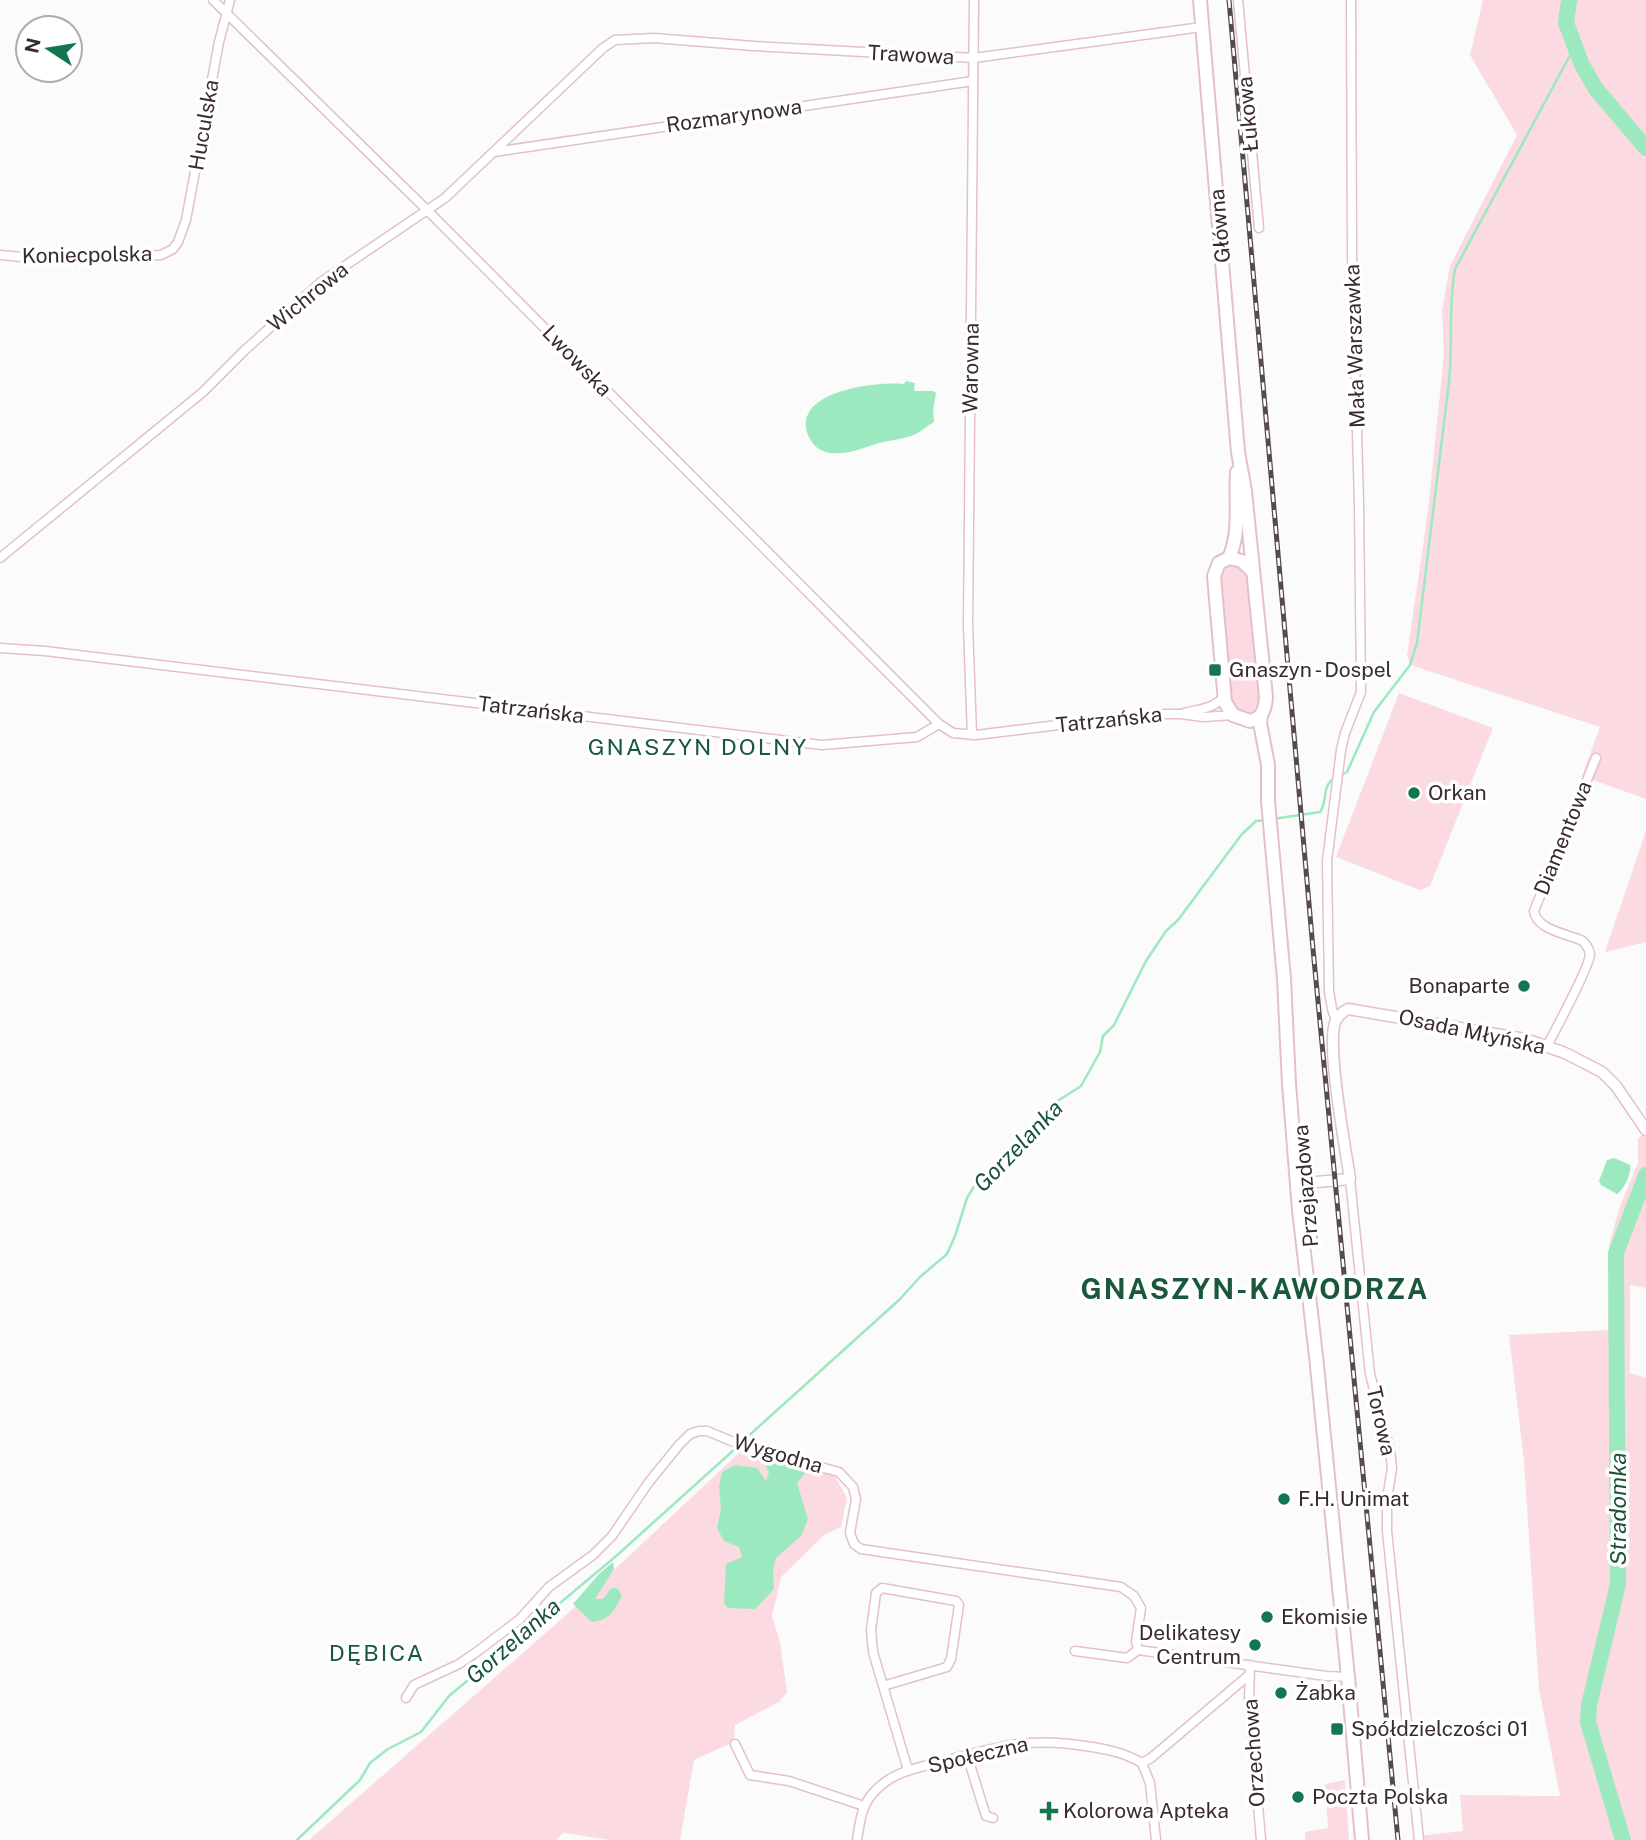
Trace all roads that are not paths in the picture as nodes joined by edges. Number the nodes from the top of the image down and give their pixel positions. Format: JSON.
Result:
{"nodes":[{"id":1,"x":213,"y":0,"type":"edge"},
{"id":2,"x":230,"y":0,"type":"edge"},
{"id":3,"x":974,"y":0,"type":"edge"},
{"id":4,"x":1200,"y":0,"type":"edge"},
{"id":5,"x":1238,"y":0,"type":"edge"},
{"id":6,"x":1351,"y":0,"type":"edge"},
{"id":7,"x":228,"y":13,"type":"junction"},
{"id":8,"x":1202,"y":27,"type":"junction"},
{"id":9,"x":618,"y":40,"type":"joint"},
{"id":10,"x":974,"y":58,"type":"junction"},
{"id":11,"x":973,"y":81,"type":"junction"},
{"id":12,"x":494,"y":152,"type":"junction"},
{"id":13,"x":428,"y":211,"type":"junction"},
{"id":14,"x":1259,"y":228,"type":"dead end"},
{"id":15,"x":173,"y":249,"type":"joint"},
{"id":16,"x":0,"y":256,"type":"edge"},
{"id":17,"x":1238,"y":452,"type":"junction"},
{"id":18,"x":0,"y":558,"type":"edge"},
{"id":19,"x":1229,"y":558,"type":"junction"},
{"id":20,"x":1253,"y":572,"type":"junction"},
{"id":21,"x":0,"y":648,"type":"edge"},
{"id":22,"x":1225,"y":694,"type":"junction"},
{"id":23,"x":1181,"y":714,"type":"junction"},
{"id":24,"x":1233,"y":715,"type":"junction"},
{"id":25,"x":1261,"y":715,"type":"junction"},
{"id":26,"x":1245,"y":721,"type":"junction"},
{"id":27,"x":939,"y":724,"type":"junction"},
{"id":28,"x":972,"y":735,"type":"junction"},
{"id":29,"x":1596,"y":758,"type":"dead end"},
{"id":30,"x":1268,"y":796,"type":"junction"},
{"id":31,"x":1287,"y":1017,"type":"junction"},
{"id":32,"x":1336,"y":1020,"type":"junction"},
{"id":33,"x":1547,"y":1046,"type":"junction"},
{"id":34,"x":1646,"y":1130,"type":"edge"},
{"id":35,"x":1350,"y":1179,"type":"junction"},
{"id":36,"x":1306,"y":1183,"type":"junction"},
{"id":37,"x":1317,"y":1356,"type":"junction"},
{"id":38,"x":1138,"y":1650,"type":"junction"},
{"id":39,"x":1075,"y":1651,"type":"dead end"},
{"id":40,"x":1250,"y":1670,"type":"junction"},
{"id":41,"x":1348,"y":1677,"type":"junction"},
{"id":42,"x":883,"y":1686,"type":"junction"},
{"id":43,"x":406,"y":1698,"type":"dead end"},
{"id":44,"x":735,"y":1744,"type":"dead end"},
{"id":45,"x":967,"y":1755,"type":"junction"},
{"id":46,"x":1142,"y":1762,"type":"junction"},
{"id":47,"x":908,"y":1770,"type":"junction"},
{"id":48,"x":864,"y":1806,"type":"junction"},
{"id":49,"x":993,"y":1818,"type":"dead end"},
{"id":50,"x":857,"y":1840,"type":"edge"},
{"id":51,"x":1156,"y":1840,"type":"edge"},
{"id":52,"x":1261,"y":1840,"type":"edge"},
{"id":53,"x":1362,"y":1840,"type":"edge"},
{"id":54,"x":1419,"y":1840,"type":"edge"}],
"edges":[{"from":1,"to":7,"type":"street","name":"Lwowska"},
{"from":2,"to":7,"type":"street","name":"Huculska"},
{"from":3,"to":10,"type":"street","name":"Warowna"},
{"from":4,"to":8,"type":"main road","name":"Główna"},
{"from":5,"to":14,"type":"street","name":"Łukowa"},
{"from":6,"to":32,"type":"street","name":"Mała Warszawka"},
{"from":7,"to":13,"type":"street","name":"Lwowska"},
{"from":7,"to":15,"type":"street","name":"Huculska"},
{"from":8,"to":10,"type":"street","name":"Trawowa"},
{"from":8,"to":17,"type":"main road","name":"Główna"},
{"from":9,"to":10,"type":"street","name":"Trawowa"},
{"from":9,"to":12,"type":"street","name":"Wichrowa"},
{"from":10,"to":11,"type":"street","name":"Warowna"},
{"from":11,"to":12,"type":"street","name":"Rozmarynowa"},
{"from":11,"to":28,"type":"street","name":"Warowna"},
{"from":12,"to":13,"type":"street","name":"Wichrowa"},
{"from":13,"to":18,"type":"street","name":"Wichrowa"},
{"from":13,"to":27,"type":"street","name":"Lwowska"},
{"from":15,"to":16,"type":"street","name":"Koniecpolska"},
{"from":17,"to":19,"type":"main road","name":"Główna"},
{"from":17,"to":20,"type":"main road","name":"Główna"},
{"from":19,"to":20,"type":"main road"},
{"from":19,"to":22,"type":"main road","name":"Główna"},
{"from":20,"to":25,"type":"main road","name":"Główna"},
{"from":21,"to":27,"type":"street","name":"Tatrzańska"},
{"from":22,"to":23,"type":"street","name":"Tatrzańska"},
{"from":22,"to":24,"type":"main road","name":"Główna"},
{"from":23,"to":24,"type":"street","name":"Tatrzańska"},
{"from":23,"to":28,"type":"street","name":"Tatrzańska"},
{"from":24,"to":26,"type":"main road"},
{"from":25,"to":26,"type":"main road"},
{"from":25,"to":30,"type":"main road","name":"Przejazdowa"},
{"from":26,"to":30,"type":"main road","name":"Przejazdowa"},
{"from":27,"to":28,"type":"street","name":"Tatrzańska"},
{"from":29,"to":33,"type":"street","name":"Diamentowa"},
{"from":30,"to":31,"type":"main road","name":"Przejazdowa"},
{"from":31,"to":36,"type":"main road","name":"Przejazdowa"},
{"from":31,"to":37,"type":"main road","name":"Przejazdowa"},
{"from":32,"to":33,"type":"street","name":"Osada Młyńska"},
{"from":32,"to":35,"type":"street","name":"Torowa"},
{"from":33,"to":34,"type":"street","name":"Osada Młyńska"},
{"from":35,"to":36,"type":"street"},
{"from":35,"to":54,"type":"street","name":"Torowa"},
{"from":36,"to":37,"type":"main road","name":"Przejazdowa"},
{"from":37,"to":41,"type":"main road","name":"Przejazdowa"},
{"from":38,"to":39,"type":"street"},
{"from":38,"to":40,"type":"street"},
{"from":38,"to":43,"type":"street","name":"Wygodna"},
{"from":40,"to":41,"type":"street"},
{"from":40,"to":46,"type":"street"},
{"from":40,"to":52,"type":"street","name":"Orzechowa"},
{"from":41,"to":53,"type":"main road","name":"Przejazdowa"},
{"from":42,"to":42,"type":"street"},
{"from":42,"to":47,"type":"street"},
{"from":44,"to":48,"type":"street"},
{"from":45,"to":46,"type":"street","name":"Społeczna"},
{"from":45,"to":47,"type":"street","name":"Społeczna"},
{"from":45,"to":49,"type":"street"},
{"from":46,"to":51,"type":"street"},
{"from":47,"to":48,"type":"street","name":"Społeczna"},
{"from":48,"to":50,"type":"street"}]}
